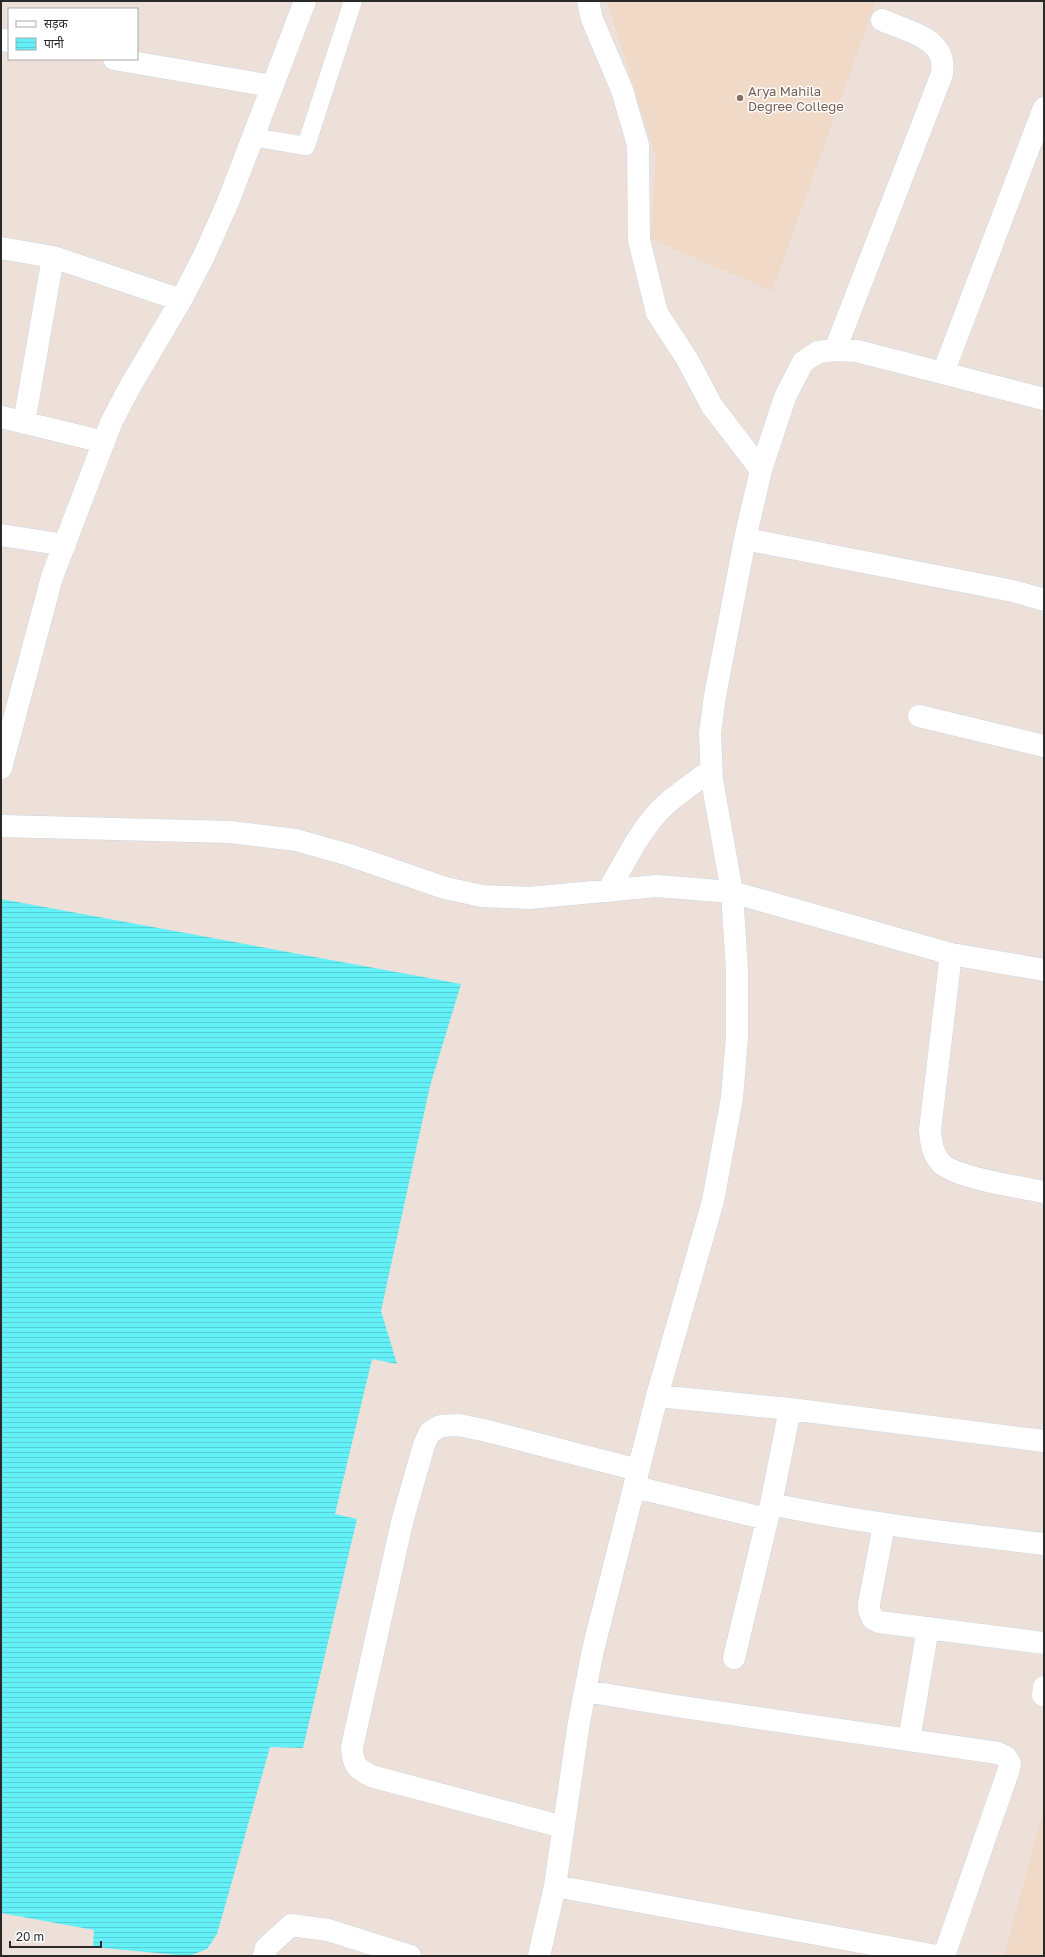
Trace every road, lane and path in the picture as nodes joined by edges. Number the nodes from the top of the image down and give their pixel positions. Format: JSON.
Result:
{"nodes":[{"id":1,"x":305,"y":1,"type":"edge"},
{"id":2,"x":353,"y":1,"type":"edge"},
{"id":3,"x":588,"y":1,"type":"edge"},
{"id":4,"x":882,"y":20,"type":"dead end"},
{"id":5,"x":120,"y":60,"type":"edge"},
{"id":6,"x":272,"y":86,"type":"junction"},
{"id":7,"x":1044,"y":108,"type":"edge"},
{"id":8,"x":252,"y":137,"type":"junction"},
{"id":9,"x":1,"y":248,"type":"edge"},
{"id":10,"x":53,"y":257,"type":"junction"},
{"id":11,"x":181,"y":300,"type":"junction"},
{"id":12,"x":835,"y":350,"type":"junction"},
{"id":13,"x":943,"y":374,"type":"junction"},
{"id":14,"x":1044,"y":400,"type":"edge"},
{"id":15,"x":1,"y":418,"type":"edge"},
{"id":16,"x":24,"y":423,"type":"junction"},
{"id":17,"x":104,"y":442,"type":"junction"},
{"id":18,"x":761,"y":470,"type":"junction"},
{"id":19,"x":1,"y":535,"type":"edge"},
{"id":20,"x":745,"y":538,"type":"junction"},
{"id":21,"x":65,"y":545,"type":"junction"},
{"id":22,"x":1044,"y":600,"type":"edge"},
{"id":23,"x":919,"y":716,"type":"dead end"},
{"id":24,"x":1044,"y":746,"type":"edge"},
{"id":25,"x":1,"y":768,"type":"edge"},
{"id":26,"x":711,"y":770,"type":"junction"},
{"id":27,"x":1,"y":826,"type":"edge"},
{"id":28,"x":608,"y":891,"type":"junction"},
{"id":29,"x":732,"y":892,"type":"junction"},
{"id":30,"x":952,"y":954,"type":"junction"},
{"id":31,"x":1044,"y":970,"type":"edge"},
{"id":32,"x":1044,"y":1192,"type":"edge"},
{"id":33,"x":657,"y":1396,"type":"junction"},
{"id":34,"x":790,"y":1409,"type":"junction"},
{"id":35,"x":1044,"y":1441,"type":"edge"},
{"id":36,"x":636,"y":1479,"type":"junction"},
{"id":37,"x":769,"y":1511,"type":"junction"},
{"id":38,"x":884,"y":1525,"type":"junction"},
{"id":39,"x":1044,"y":1544,"type":"edge"},
{"id":40,"x":928,"y":1628,"type":"junction"},
{"id":41,"x":1044,"y":1643,"type":"edge"},
{"id":42,"x":734,"y":1658,"type":"dead end"},
{"id":43,"x":585,"y":1691,"type":"junction"},
{"id":44,"x":909,"y":1740,"type":"junction"},
{"id":45,"x":563,"y":1827,"type":"junction"},
{"id":46,"x":555,"y":1886,"type":"junction"},
{"id":47,"x":264,"y":1956,"type":"edge"},
{"id":48,"x":410,"y":1956,"type":"edge"},
{"id":49,"x":539,"y":1956,"type":"edge"},
{"id":50,"x":937,"y":1956,"type":"edge"},
{"id":51,"x":944,"y":1956,"type":"edge"}],
"edges":[{"from":1,"to":6,"type":"street"},
{"from":2,"to":8,"type":"lane"},
{"from":3,"to":18,"type":"street"},
{"from":4,"to":12,"type":"street"},
{"from":5,"to":6,"type":"street"},
{"from":6,"to":8,"type":"street"},
{"from":7,"to":13,"type":"street"},
{"from":8,"to":11,"type":"street"},
{"from":9,"to":10,"type":"street"},
{"from":10,"to":11,"type":"street"},
{"from":10,"to":16,"type":"street"},
{"from":11,"to":17,"type":"street"},
{"from":12,"to":13,"type":"street"},
{"from":12,"to":18,"type":"street"},
{"from":13,"to":14,"type":"street"},
{"from":15,"to":16,"type":"street"},
{"from":16,"to":17,"type":"street"},
{"from":17,"to":21,"type":"street"},
{"from":18,"to":20,"type":"street"},
{"from":19,"to":21,"type":"street"},
{"from":20,"to":22,"type":"street"},
{"from":20,"to":26,"type":"street"},
{"from":21,"to":25,"type":"street"},
{"from":23,"to":24,"type":"street"},
{"from":26,"to":28,"type":"street"},
{"from":26,"to":29,"type":"street"},
{"from":27,"to":28,"type":"street"},
{"from":28,"to":29,"type":"street"},
{"from":29,"to":30,"type":"street"},
{"from":29,"to":33,"type":"street"},
{"from":30,"to":31,"type":"street"},
{"from":30,"to":32,"type":"street"},
{"from":33,"to":34,"type":"street"},
{"from":33,"to":36,"type":"street"},
{"from":34,"to":35,"type":"street"},
{"from":34,"to":37,"type":"street"},
{"from":36,"to":37,"type":"street"},
{"from":36,"to":43,"type":"street"},
{"from":36,"to":45,"type":"street"},
{"from":37,"to":38,"type":"street"},
{"from":37,"to":42,"type":"street"},
{"from":38,"to":39,"type":"street"},
{"from":38,"to":40,"type":"street"},
{"from":40,"to":41,"type":"street"},
{"from":40,"to":44,"type":"street"},
{"from":43,"to":44,"type":"street"},
{"from":43,"to":45,"type":"street"},
{"from":44,"to":51,"type":"street"},
{"from":45,"to":46,"type":"street"},
{"from":46,"to":49,"type":"street"},
{"from":46,"to":50,"type":"street"},
{"from":47,"to":48,"type":"street"}]}
